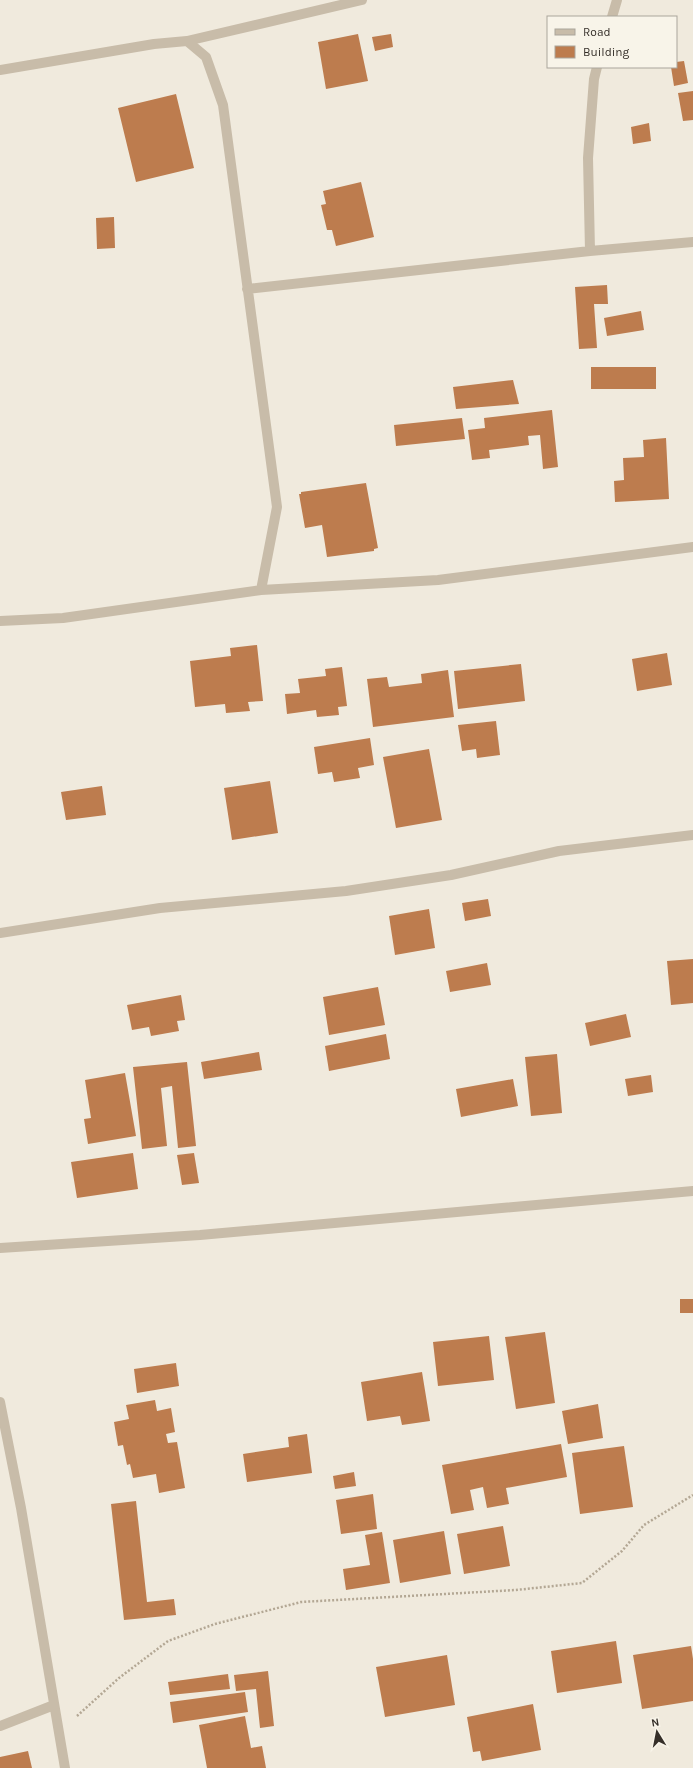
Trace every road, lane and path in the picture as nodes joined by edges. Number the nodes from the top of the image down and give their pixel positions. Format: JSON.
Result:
{"nodes":[{"id":1,"x":362,"y":0,"type":"edge"},
{"id":2,"x":617,"y":0,"type":"edge"},
{"id":3,"x":612,"y":16,"type":"edge"},
{"id":4,"x":187,"y":41,"type":"junction"},
{"id":5,"x":597,"y":68,"type":"edge"},
{"id":6,"x":0,"y":70,"type":"edge"},
{"id":7,"x":693,"y":242,"type":"edge"},
{"id":8,"x":590,"y":251,"type":"junction"},
{"id":9,"x":247,"y":289,"type":"junction"},
{"id":10,"x":693,"y":547,"type":"edge"},
{"id":11,"x":261,"y":590,"type":"junction"},
{"id":12,"x":0,"y":621,"type":"edge"},
{"id":13,"x":693,"y":835,"type":"edge"},
{"id":14,"x":0,"y":933,"type":"edge"},
{"id":15,"x":693,"y":1191,"type":"edge"},
{"id":16,"x":0,"y":1248,"type":"edge"},
{"id":17,"x":0,"y":1402,"type":"edge"},
{"id":18,"x":693,"y":1495,"type":"edge"},
{"id":19,"x":54,"y":1705,"type":"junction"},
{"id":20,"x":0,"y":1726,"type":"edge"},
{"id":21,"x":59,"y":1733,"type":"junction"},
{"id":22,"x":65,"y":1768,"type":"edge"}],
"edges":[{"from":1,"to":4,"type":"street"},
{"from":2,"to":3,"type":"street"},
{"from":4,"to":6,"type":"street"},
{"from":4,"to":9,"type":"street"},
{"from":5,"to":8,"type":"street"},
{"from":7,"to":8,"type":"street"},
{"from":8,"to":9,"type":"street"},
{"from":9,"to":11,"type":"street"},
{"from":10,"to":11,"type":"street"},
{"from":11,"to":12,"type":"street"},
{"from":13,"to":14,"type":"street"},
{"from":15,"to":16,"type":"street"},
{"from":17,"to":19,"type":"street"},
{"from":18,"to":21,"type":"path"},
{"from":19,"to":20,"type":"street"},
{"from":19,"to":21,"type":"street"},
{"from":21,"to":22,"type":"street"}]}
